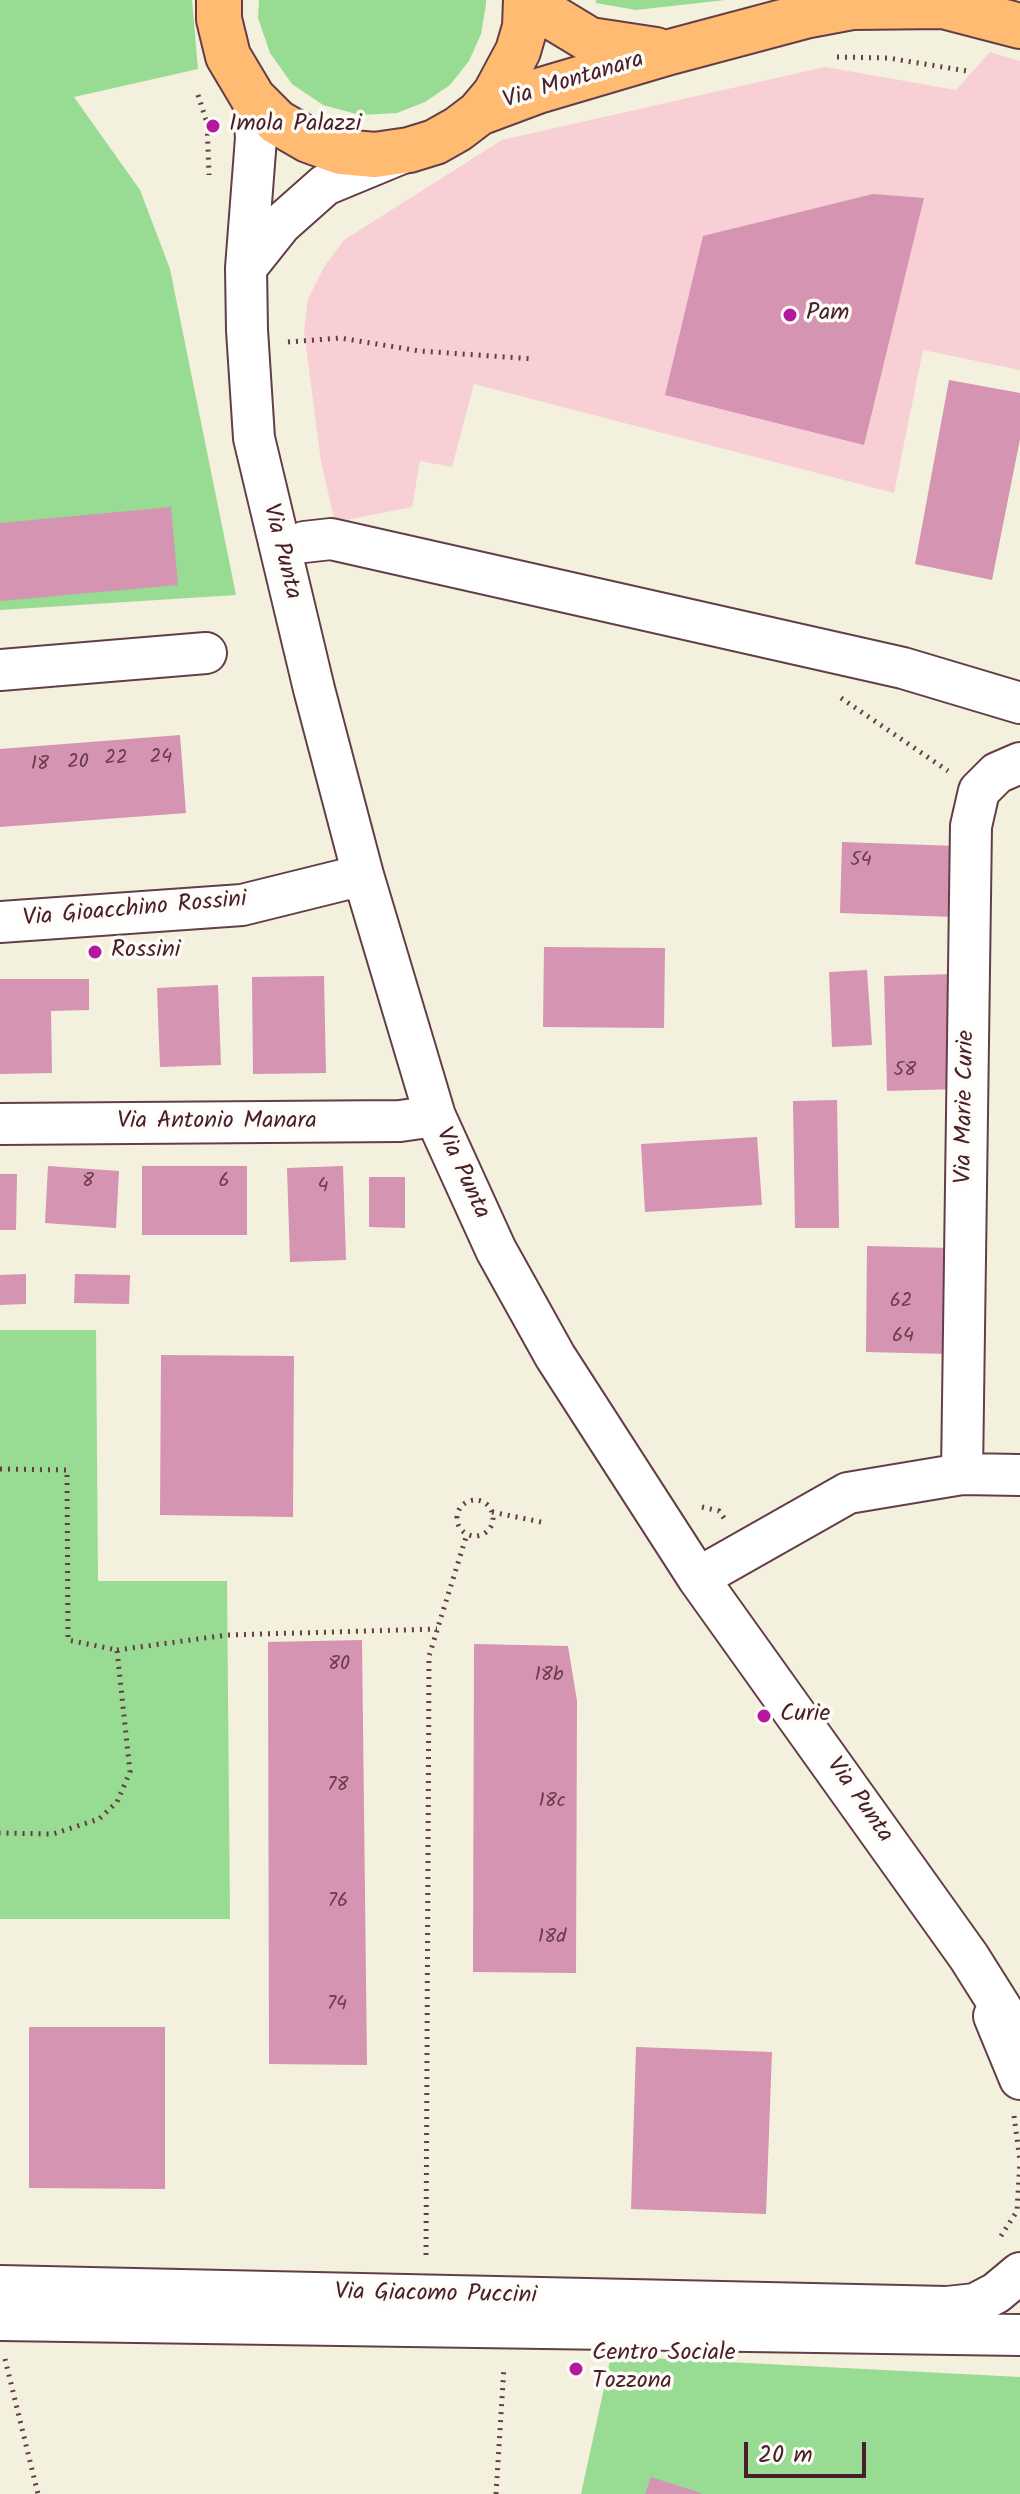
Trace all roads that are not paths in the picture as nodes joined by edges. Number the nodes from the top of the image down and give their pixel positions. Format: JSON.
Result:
{"nodes":[{"id":1,"x":219,"y":0,"type":"edge"},
{"id":2,"x":526,"y":1,"type":"edge"},
{"id":3,"x":1020,"y":26,"type":"edge"},
{"id":4,"x":670,"y":52,"type":"junction"},
{"id":5,"x":253,"y":98,"type":"junction"},
{"id":6,"x":479,"y":113,"type":"junction"},
{"id":7,"x":409,"y":150,"type":"junction"},
{"id":8,"x":246,"y":268,"type":"junction"},
{"id":9,"x":304,"y":542,"type":"dead end"},
{"id":10,"x":206,"y":653,"type":"dead end"},
{"id":11,"x":0,"y":670,"type":"edge"},
{"id":12,"x":1020,"y":703,"type":"edge"},
{"id":13,"x":1020,"y":763,"type":"edge"},
{"id":14,"x":363,"y":875,"type":"junction"},
{"id":15,"x":0,"y":922,"type":"edge"},
{"id":16,"x":435,"y":1116,"type":"junction"},
{"id":17,"x":0,"y":1124,"type":"edge"},
{"id":18,"x":962,"y":1474,"type":"junction"},
{"id":19,"x":1020,"y":1475,"type":"edge"},
{"id":20,"x":698,"y":1578,"type":"junction"},
{"id":21,"x":969,"y":1957,"type":"junction"},
{"id":22,"x":1020,"y":2038,"type":"edge"},
{"id":23,"x":1020,"y":2079,"type":"edge"},
{"id":24,"x":1020,"y":2273,"type":"edge"},
{"id":25,"x":0,"y":2286,"type":"edge"},
{"id":26,"x":53,"y":2304,"type":"junction"},
{"id":27,"x":818,"y":2318,"type":"junction"},
{"id":28,"x":0,"y":2320,"type":"edge"},
{"id":29,"x":1020,"y":2335,"type":"edge"}],
"edges":[{"from":1,"to":5,"type":"main road","name":"Via Montanara"},
{"from":2,"to":4,"type":"main road","name":"Via Montanara"},
{"from":2,"to":6,"type":"main road","name":"Via Montanara"},
{"from":3,"to":4,"type":"main road","name":"Via Montanara"},
{"from":4,"to":6,"type":"main road","name":"Via Montanara"},
{"from":5,"to":7,"type":"main road","name":"Via Montanara"},
{"from":5,"to":8,"type":"street","name":"Via Punta"},
{"from":6,"to":7,"type":"main road","name":"Via Montanara"},
{"from":7,"to":8,"type":"street"},
{"from":8,"to":14,"type":"street","name":"Via Punta"},
{"from":9,"to":12,"type":"street"},
{"from":10,"to":11,"type":"street"},
{"from":13,"to":18,"type":"street","name":"Via Marie Curie"},
{"from":14,"to":15,"type":"street","name":"Via Gioacchino Rossini"},
{"from":14,"to":16,"type":"street","name":"Via Punta"},
{"from":16,"to":17,"type":"street","name":"Via Antonio Manara"},
{"from":16,"to":20,"type":"street","name":"Via Punta"},
{"from":18,"to":19,"type":"street"},
{"from":18,"to":20,"type":"street"},
{"from":20,"to":21,"type":"street","name":"Via Punta"},
{"from":21,"to":22,"type":"street","name":"Via Punta"},
{"from":21,"to":23,"type":"street","name":"Via Punta"},
{"from":24,"to":27,"type":"street","name":"Via Giacomo Puccini"},
{"from":25,"to":26,"type":"street","name":"Via Giacomo Puccini"},
{"from":26,"to":27,"type":"street","name":"Via Giacomo Puccini"},
{"from":26,"to":27,"type":"street","name":"Via Giacomo Puccini"},
{"from":26,"to":28,"type":"street","name":"Via Giacomo Puccini"},
{"from":27,"to":29,"type":"street","name":"Via Giacomo Puccini"}]}
